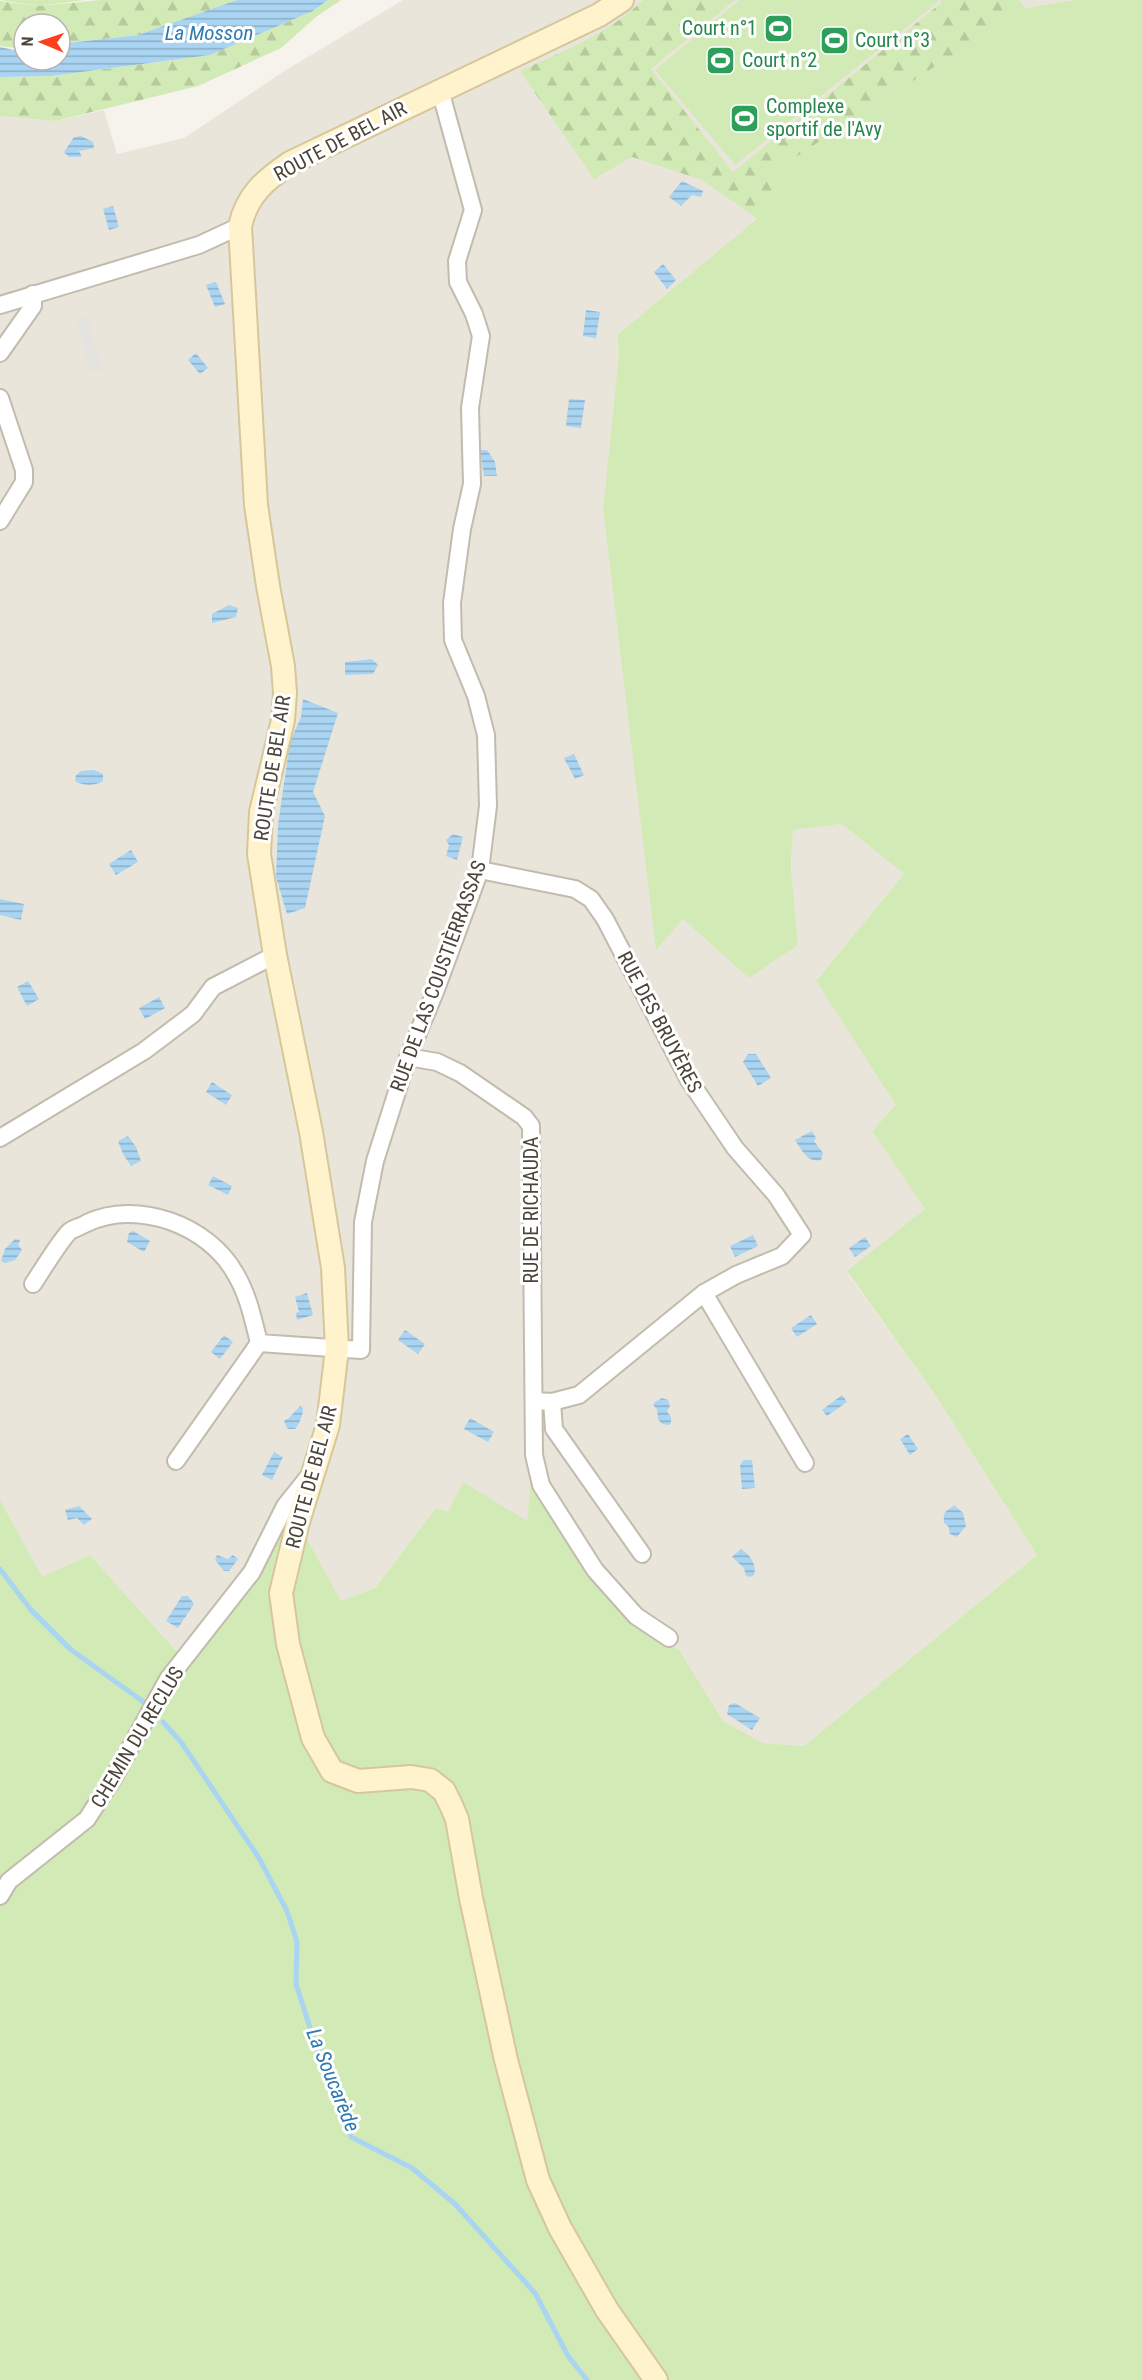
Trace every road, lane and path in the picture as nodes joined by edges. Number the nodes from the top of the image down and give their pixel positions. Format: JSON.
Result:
{"nodes":[{"id":1,"x":622,"y":0,"type":"edge"},
{"id":2,"x":440,"y":90,"type":"junction"},
{"id":3,"x":240,"y":226,"type":"junction"},
{"id":4,"x":33,"y":294,"type":"junction"},
{"id":5,"x":0,"y":305,"type":"edge"},
{"id":6,"x":0,"y":354,"type":"edge"},
{"id":7,"x":0,"y":398,"type":"edge"},
{"id":8,"x":0,"y":521,"type":"edge"},
{"id":9,"x":480,"y":870,"type":"junction"},
{"id":10,"x":275,"y":955,"type":"junction"},
{"id":11,"x":408,"y":1057,"type":"junction"},
{"id":12,"x":0,"y":1138,"type":"edge"},
{"id":13,"x":33,"y":1284,"type":"dead end"},
{"id":14,"x":704,"y":1293,"type":"junction"},
{"id":15,"x":259,"y":1343,"type":"junction"},
{"id":16,"x":336,"y":1349,"type":"junction"},
{"id":17,"x":534,"y":1401,"type":"junction"},
{"id":18,"x":552,"y":1402,"type":"junction"},
{"id":19,"x":176,"y":1461,"type":"dead end"},
{"id":20,"x":805,"y":1463,"type":"dead end"},
{"id":21,"x":314,"y":1470,"type":"junction"},
{"id":22,"x":642,"y":1554,"type":"dead end"},
{"id":23,"x":669,"y":1638,"type":"dead end"},
{"id":24,"x":0,"y":1896,"type":"edge"},
{"id":25,"x":656,"y":2380,"type":"edge"}],
"edges":[{"from":1,"to":2,"type":"street","name":"ROUTE DE BEL AIR"},
{"from":2,"to":3,"type":"street","name":"ROUTE DE BEL AIR"},
{"from":2,"to":9,"type":"street","name":"RUE DE LAS COUSTIÈRRASSAS"},
{"from":3,"to":4,"type":"street"},
{"from":3,"to":10,"type":"street","name":"ROUTE DE BEL AIR"},
{"from":4,"to":5,"type":"street"},
{"from":4,"to":6,"type":"street"},
{"from":7,"to":8,"type":"street"},
{"from":9,"to":11,"type":"street","name":"RUE DE LAS COUSTIÈRRASSAS"},
{"from":9,"to":14,"type":"street","name":"RUE DES BRUYÈRES"},
{"from":10,"to":12,"type":"street"},
{"from":10,"to":16,"type":"street","name":"ROUTE DE BEL AIR"},
{"from":11,"to":16,"type":"street","name":"RUE DE LAS COUSTIÈRRASSAS"},
{"from":11,"to":17,"type":"street","name":"RUE DE RICHAUDA"},
{"from":13,"to":15,"type":"street"},
{"from":14,"to":18,"type":"street"},
{"from":14,"to":20,"type":"street"},
{"from":15,"to":16,"type":"street"},
{"from":15,"to":19,"type":"street"},
{"from":16,"to":21,"type":"street","name":"ROUTE DE BEL AIR"},
{"from":17,"to":18,"type":"street"},
{"from":17,"to":23,"type":"street","name":"RUE DE RICHAUDA"},
{"from":18,"to":22,"type":"street"},
{"from":21,"to":24,"type":"street","name":"CHEMIN DU RECLUS"},
{"from":21,"to":25,"type":"street","name":"ROUTE DE BEL AIR"}]}
